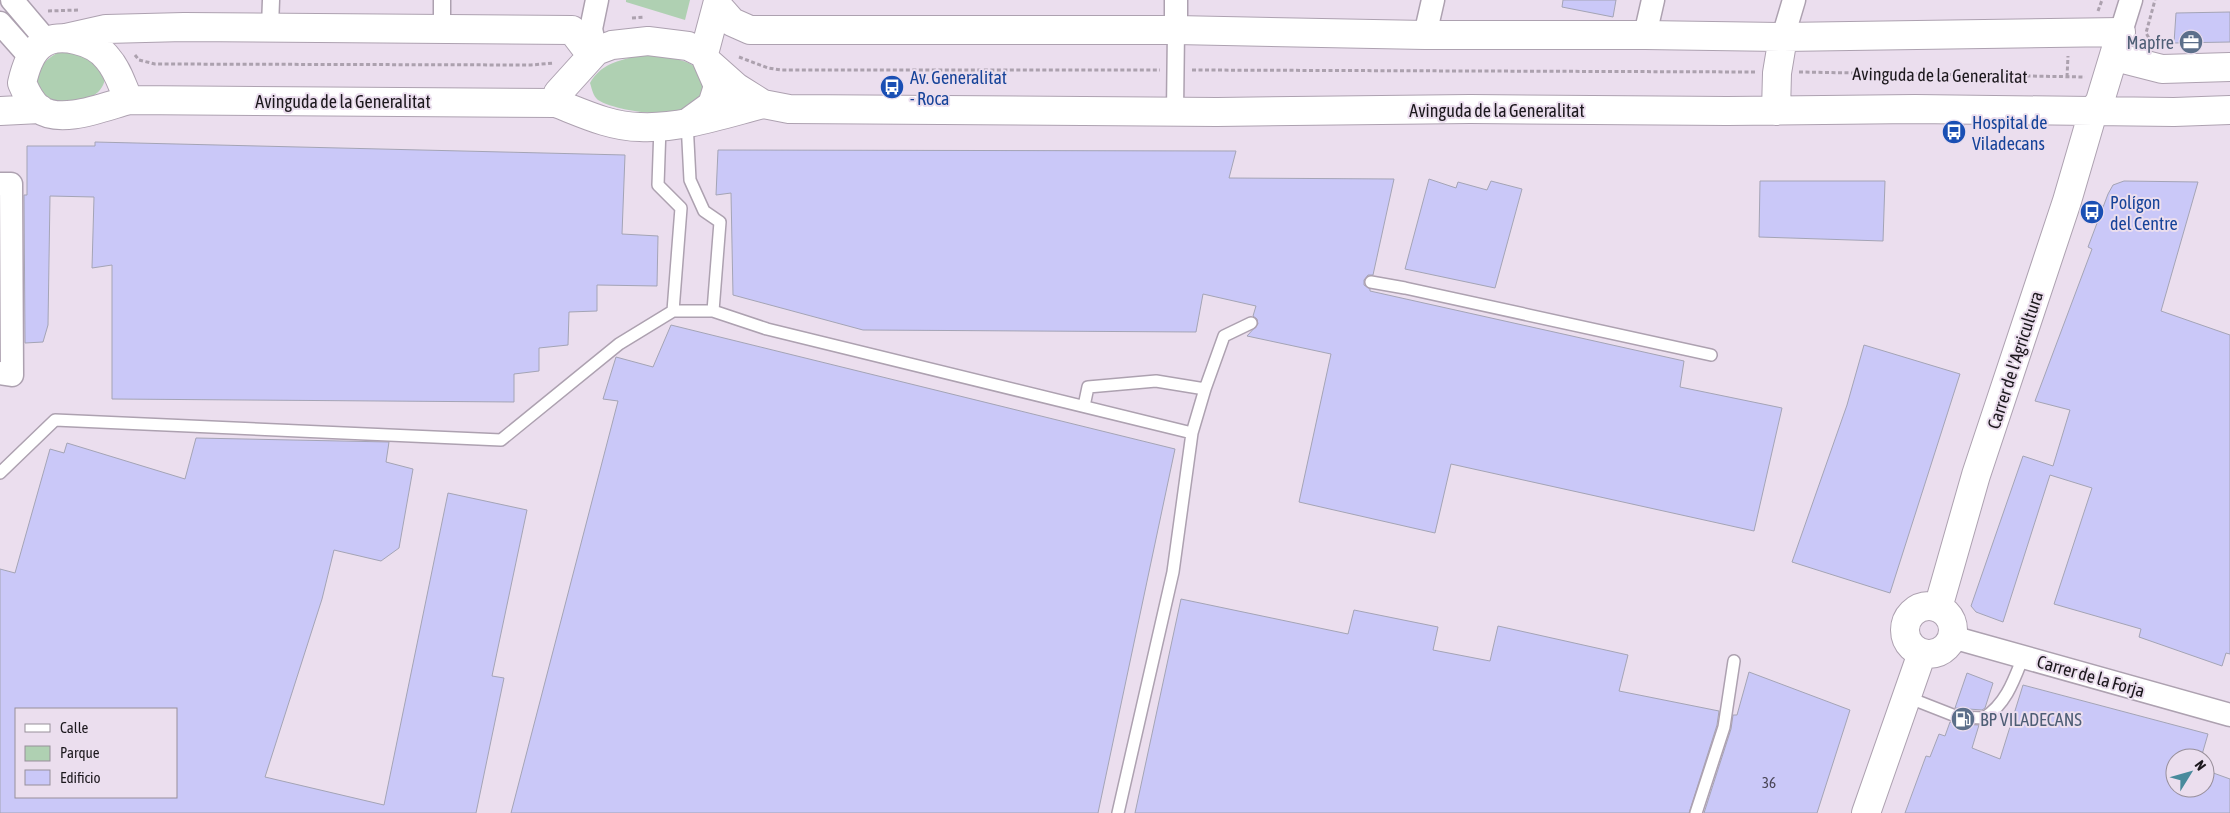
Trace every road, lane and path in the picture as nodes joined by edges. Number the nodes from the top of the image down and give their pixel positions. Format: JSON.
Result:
{"nodes":[{"id":1,"x":12,"y":0,"type":"edge"},
{"id":2,"x":271,"y":0,"type":"edge"},
{"id":3,"x":442,"y":0,"type":"edge"},
{"id":4,"x":598,"y":0,"type":"edge"},
{"id":5,"x":1176,"y":0,"type":"edge"},
{"id":6,"x":1432,"y":0,"type":"edge"},
{"id":7,"x":1653,"y":0,"type":"edge"},
{"id":8,"x":1794,"y":0,"type":"edge"},
{"id":9,"x":2131,"y":0,"type":"edge"},
{"id":10,"x":2155,"y":0,"type":"edge"},
{"id":11,"x":718,"y":3,"type":"edge"},
{"id":12,"x":0,"y":23,"type":"edge"},
{"id":13,"x":270,"y":27,"type":"junction"},
{"id":14,"x":442,"y":29,"type":"junction"},
{"id":15,"x":1176,"y":30,"type":"junction"},
{"id":16,"x":1425,"y":35,"type":"junction"},
{"id":17,"x":1645,"y":35,"type":"junction"},
{"id":18,"x":1783,"y":37,"type":"junction"},
{"id":19,"x":47,"y":45,"type":"junction"},
{"id":20,"x":2118,"y":45,"type":"junction"},
{"id":21,"x":708,"y":51,"type":"junction"},
{"id":22,"x":588,"y":59,"type":"junction"},
{"id":23,"x":2230,"y":67,"type":"edge"},
{"id":24,"x":2162,"y":69,"type":"junction"},
{"id":25,"x":1175,"y":70,"type":"junction"},
{"id":26,"x":1747,"y":72,"type":"dead end"},
{"id":27,"x":1814,"y":72,"type":"dead end"},
{"id":28,"x":2067,"y":78,"type":"dead end"},
{"id":29,"x":22,"y":83,"type":"junction"},
{"id":30,"x":117,"y":95,"type":"junction"},
{"id":31,"x":0,"y":100,"type":"edge"},
{"id":32,"x":556,"y":103,"type":"junction"},
{"id":33,"x":764,"y":104,"type":"junction"},
{"id":34,"x":40,"y":109,"type":"junction"},
{"id":35,"x":2230,"y":110,"type":"edge"},
{"id":36,"x":0,"y":111,"type":"edge"},
{"id":37,"x":1175,"y":111,"type":"junction"},
{"id":38,"x":1776,"y":111,"type":"junction"},
{"id":39,"x":2094,"y":112,"type":"junction"},
{"id":40,"x":599,"y":119,"type":"junction"},
{"id":41,"x":689,"y":122,"type":"junction"},
{"id":42,"x":660,"y":127,"type":"junction"},
{"id":43,"x":6,"y":184,"type":"edge"},
{"id":44,"x":1372,"y":282,"type":"dead end"},
{"id":45,"x":672,"y":311,"type":"junction"},
{"id":46,"x":713,"y":311,"type":"junction"},
{"id":47,"x":1251,"y":322,"type":"dead end"},
{"id":48,"x":1711,"y":355,"type":"dead end"},
{"id":49,"x":6,"y":374,"type":"edge"},
{"id":50,"x":1205,"y":389,"type":"junction"},
{"id":51,"x":1084,"y":406,"type":"junction"},
{"id":52,"x":1192,"y":433,"type":"junction"},
{"id":53,"x":0,"y":472,"type":"edge"},
{"id":54,"x":1938,"y":608,"type":"junction"},
{"id":55,"x":1952,"y":637,"type":"junction"},
{"id":56,"x":1922,"y":653,"type":"junction"},
{"id":57,"x":2023,"y":657,"type":"junction"},
{"id":58,"x":1734,"y":661,"type":"dead end"},
{"id":59,"x":1907,"y":697,"type":"junction"},
{"id":60,"x":2230,"y":715,"type":"edge"},
{"id":61,"x":1118,"y":813,"type":"edge"},
{"id":62,"x":1696,"y":813,"type":"edge"},
{"id":63,"x":1866,"y":813,"type":"edge"}],
"edges":[{"from":1,"to":19,"type":"street"},
{"from":2,"to":13,"type":"street"},
{"from":3,"to":14,"type":"street"},
{"from":4,"to":22,"type":"street"},
{"from":5,"to":15,"type":"street"},
{"from":6,"to":16,"type":"street"},
{"from":7,"to":17,"type":"street"},
{"from":8,"to":18,"type":"street"},
{"from":9,"to":20,"type":"street"},
{"from":10,"to":24,"type":"path"},
{"from":11,"to":15,"type":"street"},
{"from":11,"to":21,"type":"street"},
{"from":12,"to":19,"type":"street"},
{"from":13,"to":14,"type":"street"},
{"from":13,"to":19,"type":"street"},
{"from":14,"to":22,"type":"street"},
{"from":15,"to":16,"type":"street"},
{"from":15,"to":25,"type":"street"},
{"from":16,"to":17,"type":"street"},
{"from":17,"to":18,"type":"street"},
{"from":18,"to":20,"type":"street"},
{"from":18,"to":38,"type":"street"},
{"from":19,"to":29,"type":"street"},
{"from":19,"to":30,"type":"street"},
{"from":20,"to":24,"type":"street"},
{"from":20,"to":39,"type":"street","name":"Carrer de l'Agricultura"},
{"from":21,"to":22,"type":"street"},
{"from":21,"to":25,"type":"path"},
{"from":21,"to":33,"type":"street"},
{"from":21,"to":41,"type":"street"},
{"from":22,"to":32,"type":"street"},
{"from":22,"to":40,"type":"street"},
{"from":23,"to":24,"type":"street"},
{"from":25,"to":26,"type":"path"},
{"from":25,"to":37,"type":"street"},
{"from":27,"to":28,"type":"path","name":"Avinguda de la Generalitat"},
{"from":29,"to":31,"type":"street"},
{"from":29,"to":34,"type":"street"},
{"from":30,"to":32,"type":"street","name":"Avinguda de la Generalitat"},
{"from":30,"to":34,"type":"street"},
{"from":32,"to":40,"type":"street"},
{"from":33,"to":37,"type":"street","name":"Avinguda de la Generalitat"},
{"from":33,"to":41,"type":"street"},
{"from":34,"to":36,"type":"street"},
{"from":35,"to":39,"type":"street","name":"Avinguda de la Generalitat"},
{"from":37,"to":38,"type":"street","name":"Avinguda de la Generalitat"},
{"from":38,"to":39,"type":"street","name":"Avinguda de la Generalitat"},
{"from":39,"to":54,"type":"street","name":"Carrer de l'Agricultura"},
{"from":40,"to":42,"type":"street"},
{"from":41,"to":42,"type":"street"},
{"from":41,"to":46,"type":"lane"},
{"from":42,"to":45,"type":"lane"},
{"from":43,"to":49,"type":"street"},
{"from":44,"to":48,"type":"lane"},
{"from":45,"to":46,"type":"lane"},
{"from":45,"to":53,"type":"lane"},
{"from":46,"to":51,"type":"lane"},
{"from":47,"to":50,"type":"lane"},
{"from":50,"to":51,"type":"lane"},
{"from":50,"to":52,"type":"lane"},
{"from":51,"to":52,"type":"lane"},
{"from":52,"to":61,"type":"lane"},
{"from":54,"to":55,"type":"street"},
{"from":54,"to":56,"type":"street"},
{"from":55,"to":56,"type":"street"},
{"from":55,"to":57,"type":"street","name":"Carrer de la Forja"},
{"from":56,"to":59,"type":"street"},
{"from":57,"to":59,"type":"lane"},
{"from":57,"to":60,"type":"street","name":"Carrer de la Forja"},
{"from":58,"to":62,"type":"lane"},
{"from":59,"to":63,"type":"street"}]}
